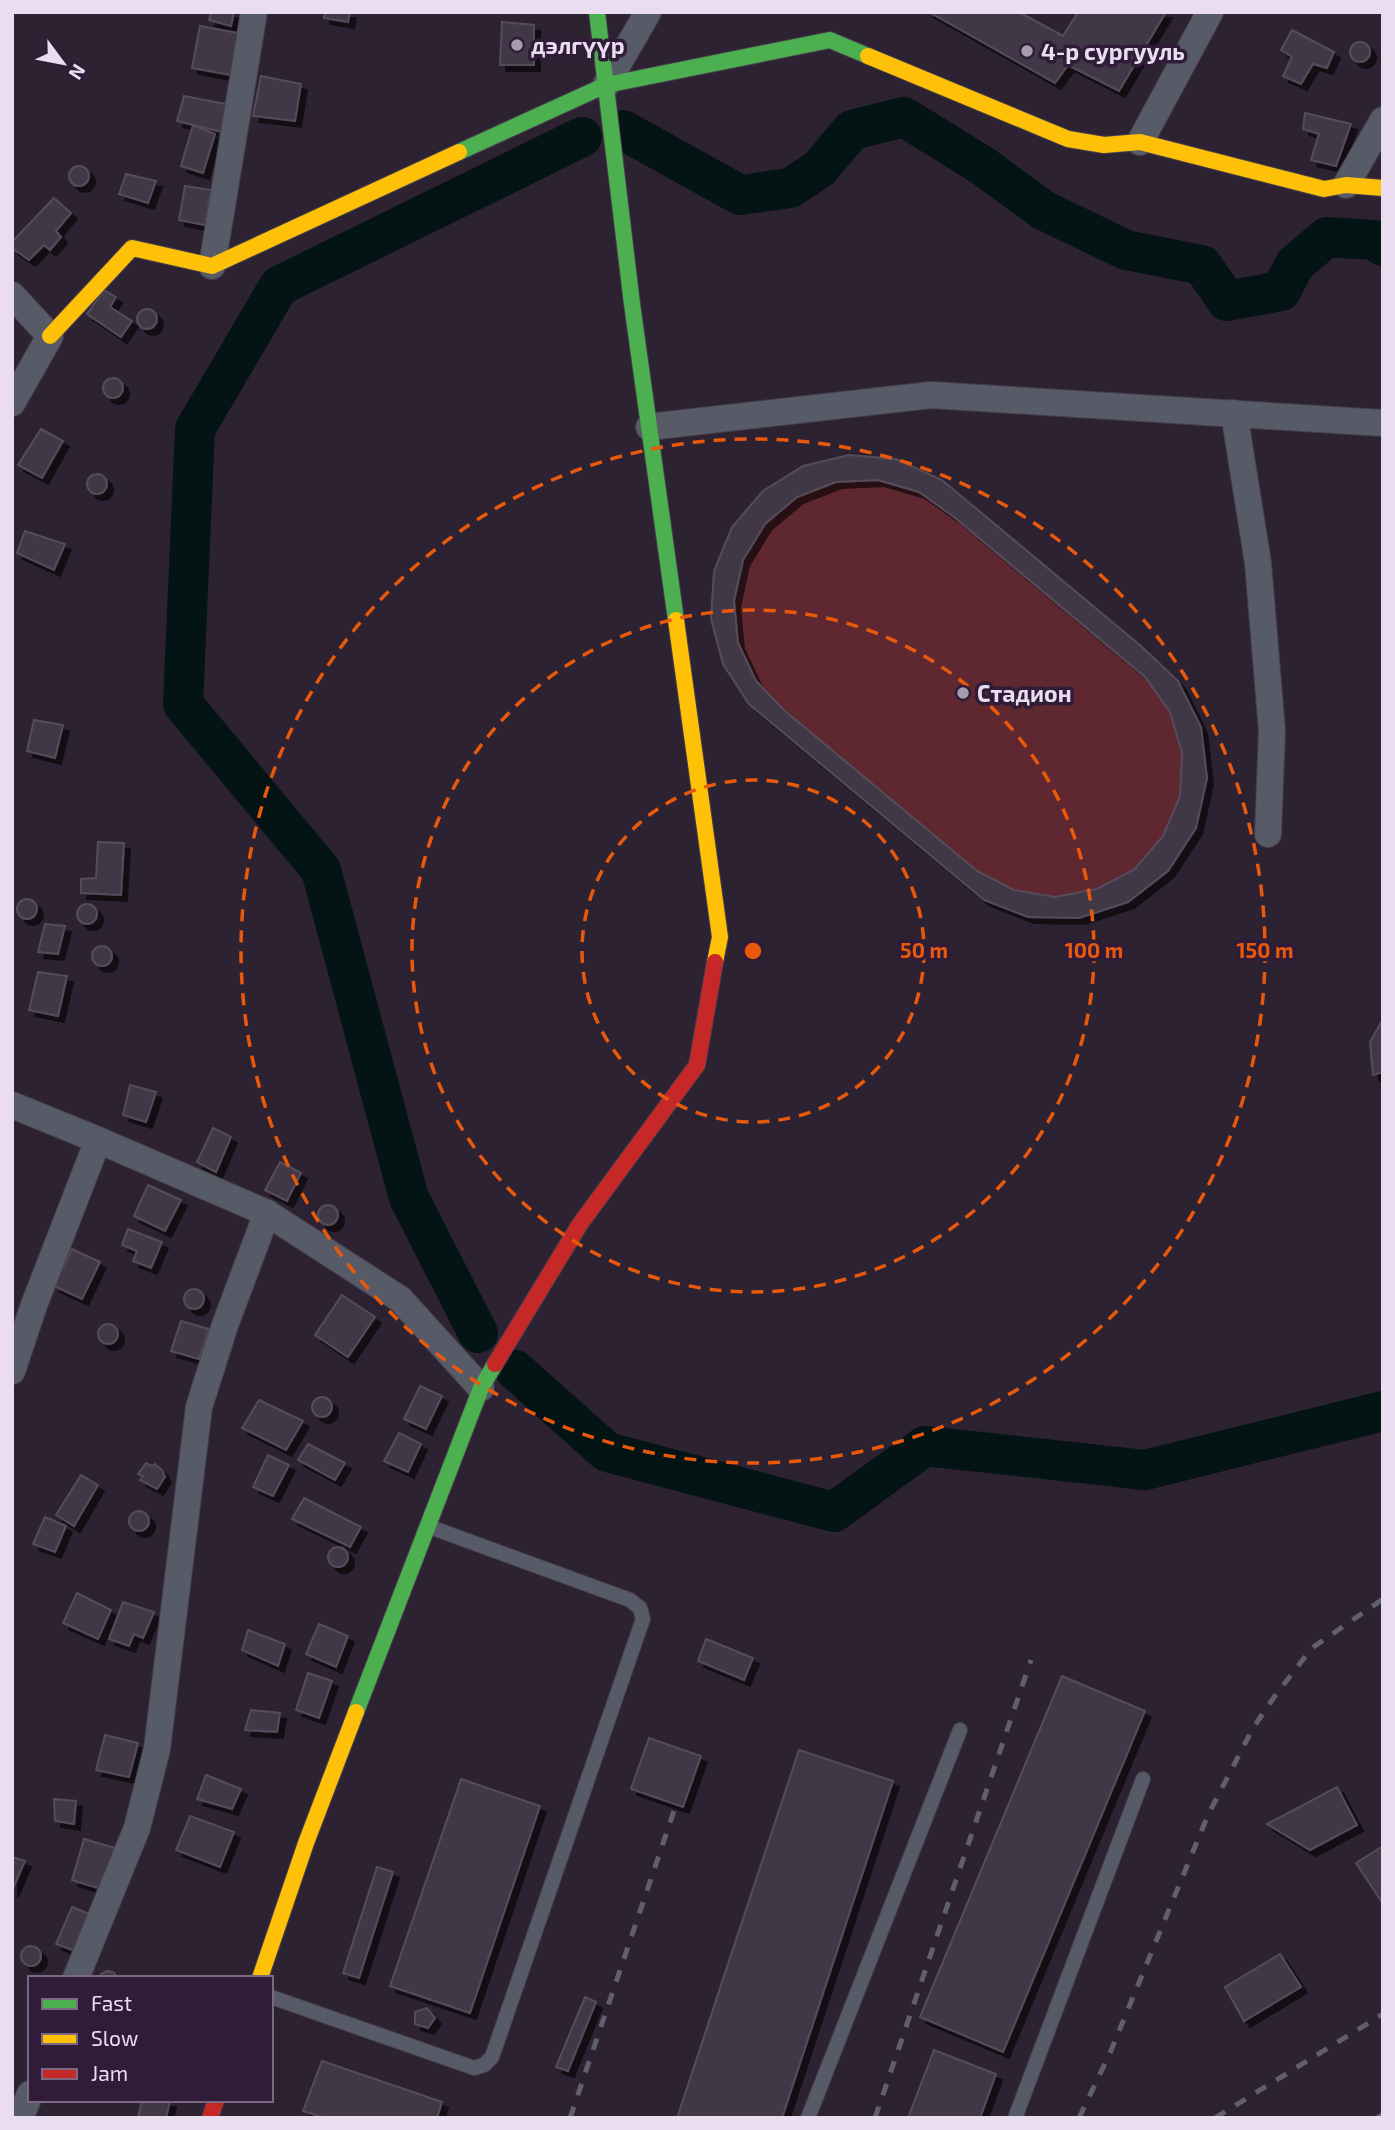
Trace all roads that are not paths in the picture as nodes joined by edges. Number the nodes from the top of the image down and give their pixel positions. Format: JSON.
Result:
{"nodes":[{"id":1,"x":254,"y":12,"type":"edge"},
{"id":2,"x":597,"y":12,"type":"edge"},
{"id":3,"x":648,"y":12,"type":"edge"},
{"id":4,"x":1210,"y":12,"type":"edge"},
{"id":5,"x":606,"y":85,"type":"junction"},
{"id":6,"x":1383,"y":120,"type":"edge"},
{"id":7,"x":1140,"y":142,"type":"junction"},
{"id":8,"x":1346,"y":185,"type":"junction"},
{"id":9,"x":1383,"y":188,"type":"edge"},
{"id":10,"x":212,"y":267,"type":"junction"},
{"id":11,"x":12,"y":295,"type":"edge"},
{"id":12,"x":50,"y":336,"type":"junction"},
{"id":13,"x":12,"y":403,"type":"edge"},
{"id":14,"x":1234,"y":414,"type":"junction"},
{"id":15,"x":1383,"y":423,"type":"edge"},
{"id":16,"x":649,"y":427,"type":"junction"},
{"id":17,"x":1268,"y":834,"type":"dead end"},
{"id":18,"x":12,"y":1105,"type":"edge"},
{"id":19,"x":98,"y":1140,"type":"junction"},
{"id":20,"x":267,"y":1213,"type":"junction"},
{"id":21,"x":12,"y":1371,"type":"edge"},
{"id":22,"x":481,"y":1388,"type":"junction"},
{"id":23,"x":428,"y":1526,"type":"junction"},
{"id":24,"x":960,"y":1730,"type":"dead end"},
{"id":25,"x":1143,"y":1779,"type":"dead end"},
{"id":26,"x":77,"y":1976,"type":"edge"},
{"id":27,"x":261,"y":1976,"type":"edge"},
{"id":28,"x":273,"y":1998,"type":"edge"},
{"id":29,"x":28,"y":2099,"type":"edge"},
{"id":30,"x":20,"y":2118,"type":"edge"},
{"id":31,"x":808,"y":2118,"type":"edge"},
{"id":32,"x":1016,"y":2118,"type":"edge"}],
"edges":[{"from":1,"to":10,"type":"street"},
{"from":2,"to":5,"type":"street"},
{"from":3,"to":5,"type":"street"},
{"from":4,"to":7,"type":"street"},
{"from":5,"to":7,"type":"street"},
{"from":5,"to":10,"type":"street"},
{"from":5,"to":16,"type":"street"},
{"from":6,"to":8,"type":"street"},
{"from":7,"to":8,"type":"street"},
{"from":8,"to":9,"type":"street"},
{"from":10,"to":12,"type":"street"},
{"from":11,"to":12,"type":"street"},
{"from":12,"to":13,"type":"street"},
{"from":14,"to":15,"type":"street"},
{"from":14,"to":16,"type":"street"},
{"from":14,"to":17,"type":"street"},
{"from":16,"to":22,"type":"street"},
{"from":18,"to":19,"type":"street"},
{"from":19,"to":20,"type":"street"},
{"from":19,"to":21,"type":"street"},
{"from":20,"to":22,"type":"street"},
{"from":20,"to":26,"type":"street"},
{"from":22,"to":23,"type":"street"},
{"from":23,"to":27,"type":"street"},
{"from":23,"to":28,"type":"lane"},
{"from":24,"to":31,"type":"lane"},
{"from":25,"to":32,"type":"lane"},
{"from":29,"to":30,"type":"street"}]}
